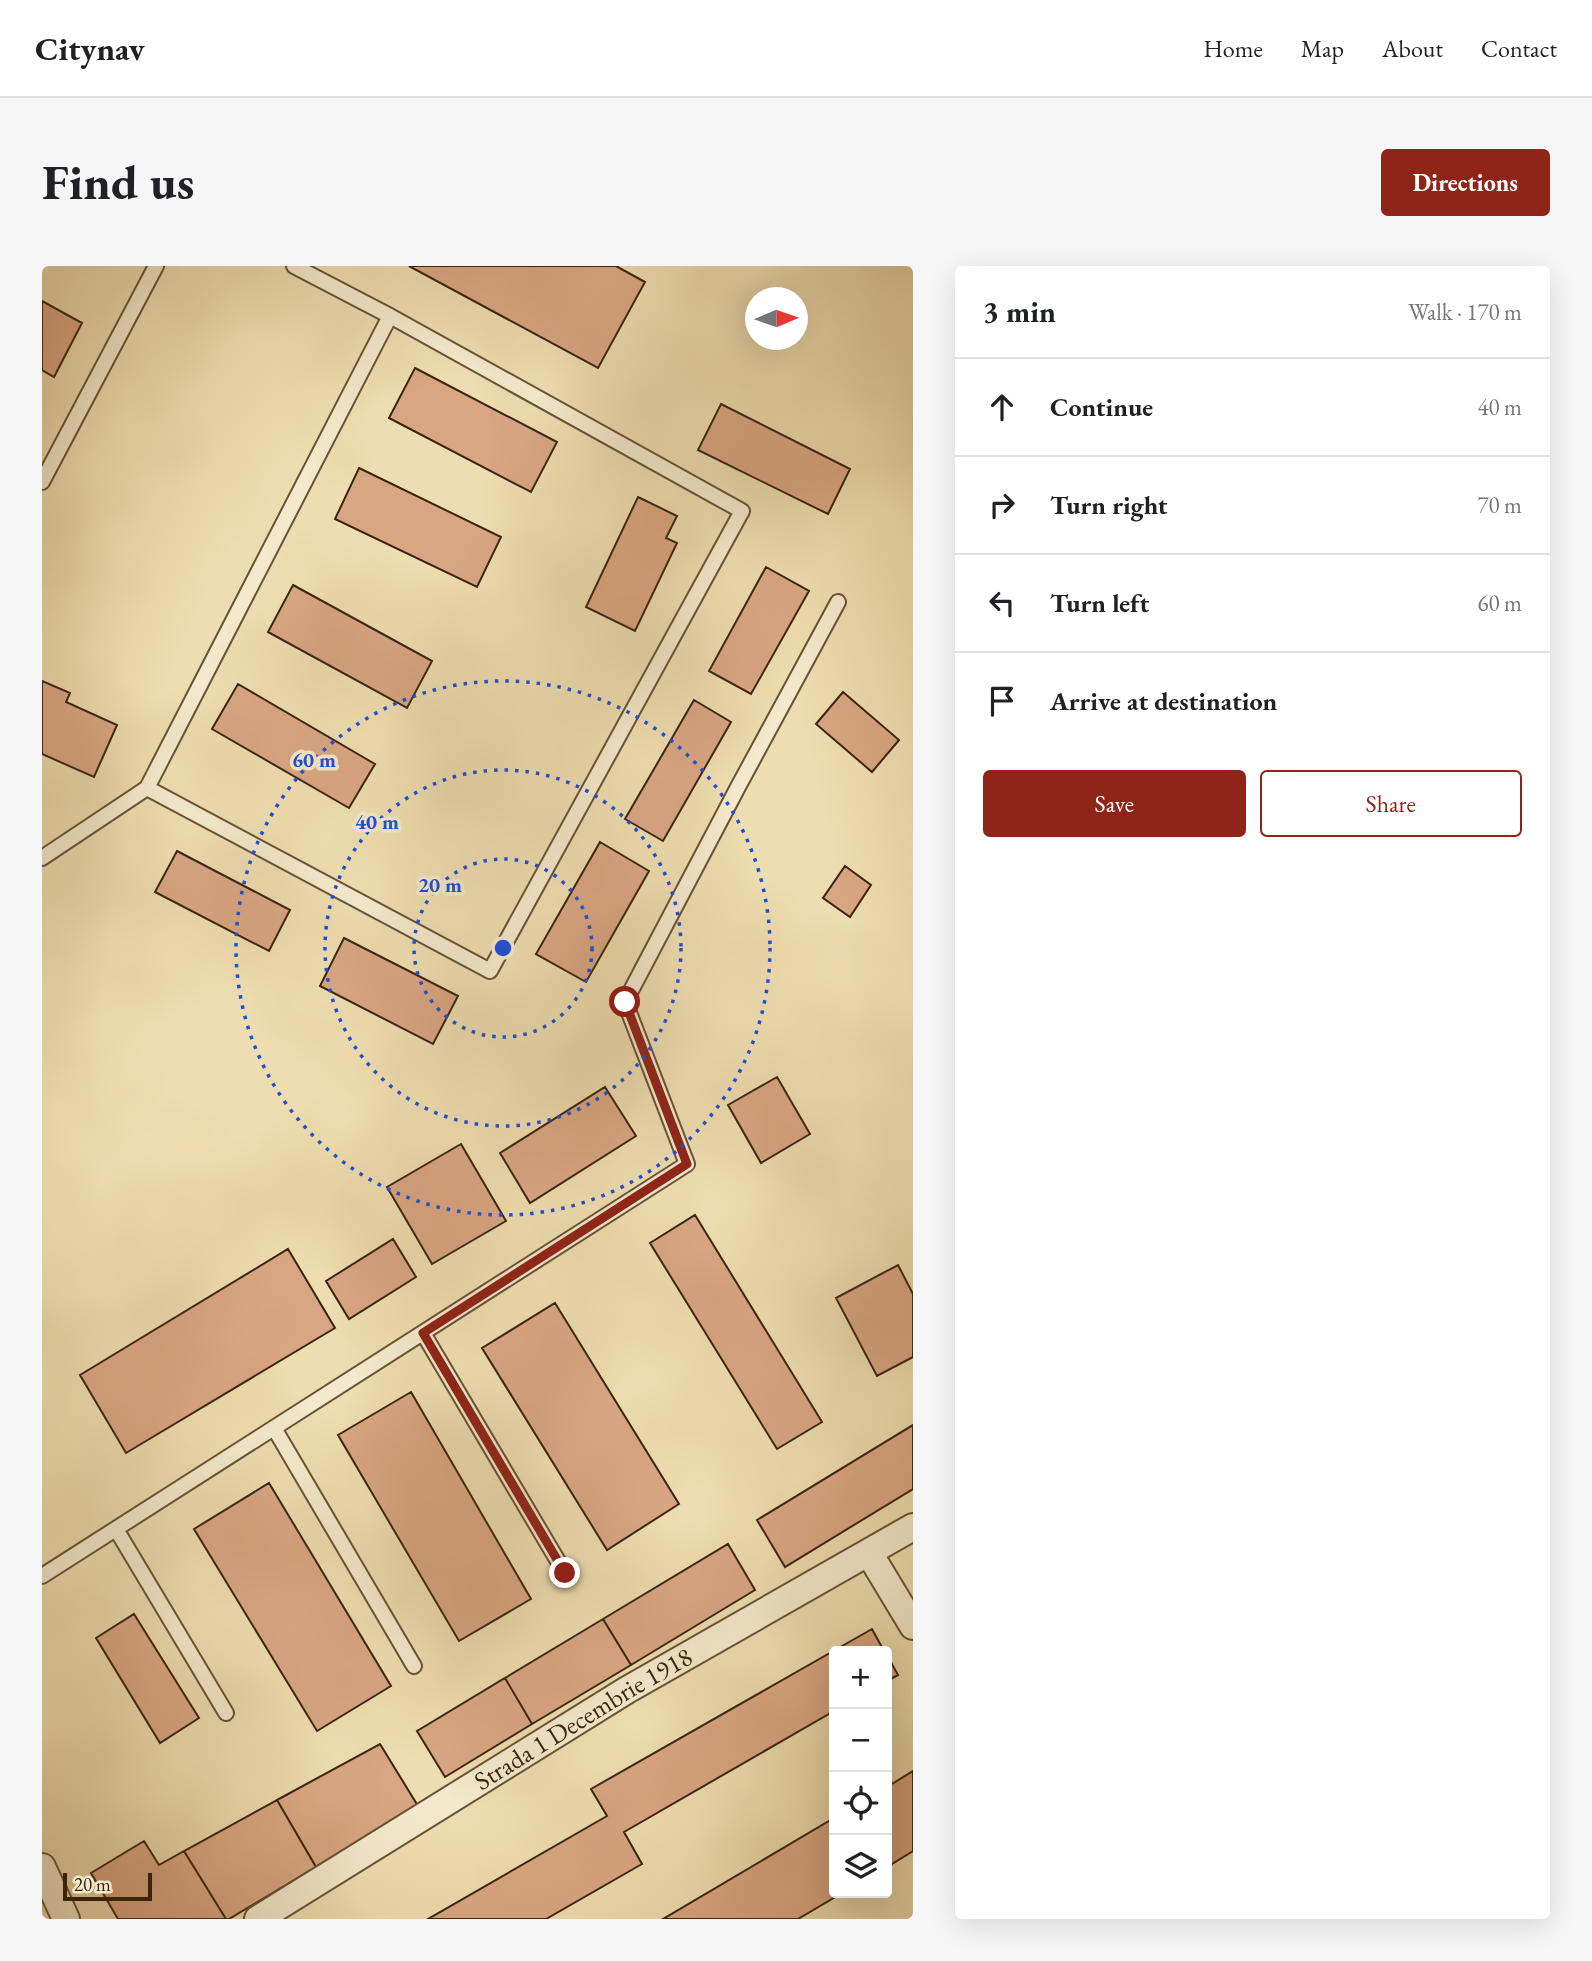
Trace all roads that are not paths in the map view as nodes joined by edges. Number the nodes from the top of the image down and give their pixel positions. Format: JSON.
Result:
{"nodes":[{"id":1,"x":156,"y":266,"type":"edge"},
{"id":2,"x":295,"y":266,"type":"edge"},
{"id":3,"x":390,"y":316,"type":"junction"},
{"id":4,"x":42,"y":482,"type":"edge"},
{"id":5,"x":838,"y":603,"type":"dead end"},
{"id":6,"x":147,"y":788,"type":"junction"},
{"id":7,"x":42,"y":858,"type":"edge"},
{"id":8,"x":423,"y":1333,"type":"junction"},
{"id":9,"x":274,"y":1428,"type":"junction"},
{"id":10,"x":913,"y":1527,"type":"edge"},
{"id":11,"x":116,"y":1529,"type":"junction"},
{"id":12,"x":869,"y":1553,"type":"junction"},
{"id":13,"x":565,"y":1573,"type":"dead end"},
{"id":14,"x":42,"y":1576,"type":"edge"},
{"id":15,"x":913,"y":1626,"type":"edge"},
{"id":16,"x":414,"y":1665,"type":"dead end"},
{"id":17,"x":226,"y":1713,"type":"dead end"},
{"id":18,"x":42,"y":1867,"type":"edge"},
{"id":19,"x":66,"y":1919,"type":"edge"},
{"id":20,"x":258,"y":1919,"type":"edge"}],
"edges":[{"from":1,"to":4,"type":"lane"},
{"from":2,"to":3,"type":"lane"},
{"from":3,"to":6,"type":"lane"},
{"from":3,"to":6,"type":"lane"},
{"from":5,"to":8,"type":"lane"},
{"from":6,"to":7,"type":"lane"},
{"from":8,"to":9,"type":"lane"},
{"from":8,"to":13,"type":"lane"},
{"from":9,"to":11,"type":"lane"},
{"from":9,"to":16,"type":"lane"},
{"from":10,"to":12,"type":"street","name":"Strada 1 Decembrie 1918"},
{"from":11,"to":14,"type":"lane"},
{"from":11,"to":17,"type":"lane"},
{"from":12,"to":15,"type":"street"},
{"from":12,"to":20,"type":"street","name":"Strada 1 Decembrie 1918"},
{"from":18,"to":19,"type":"street"}]}
